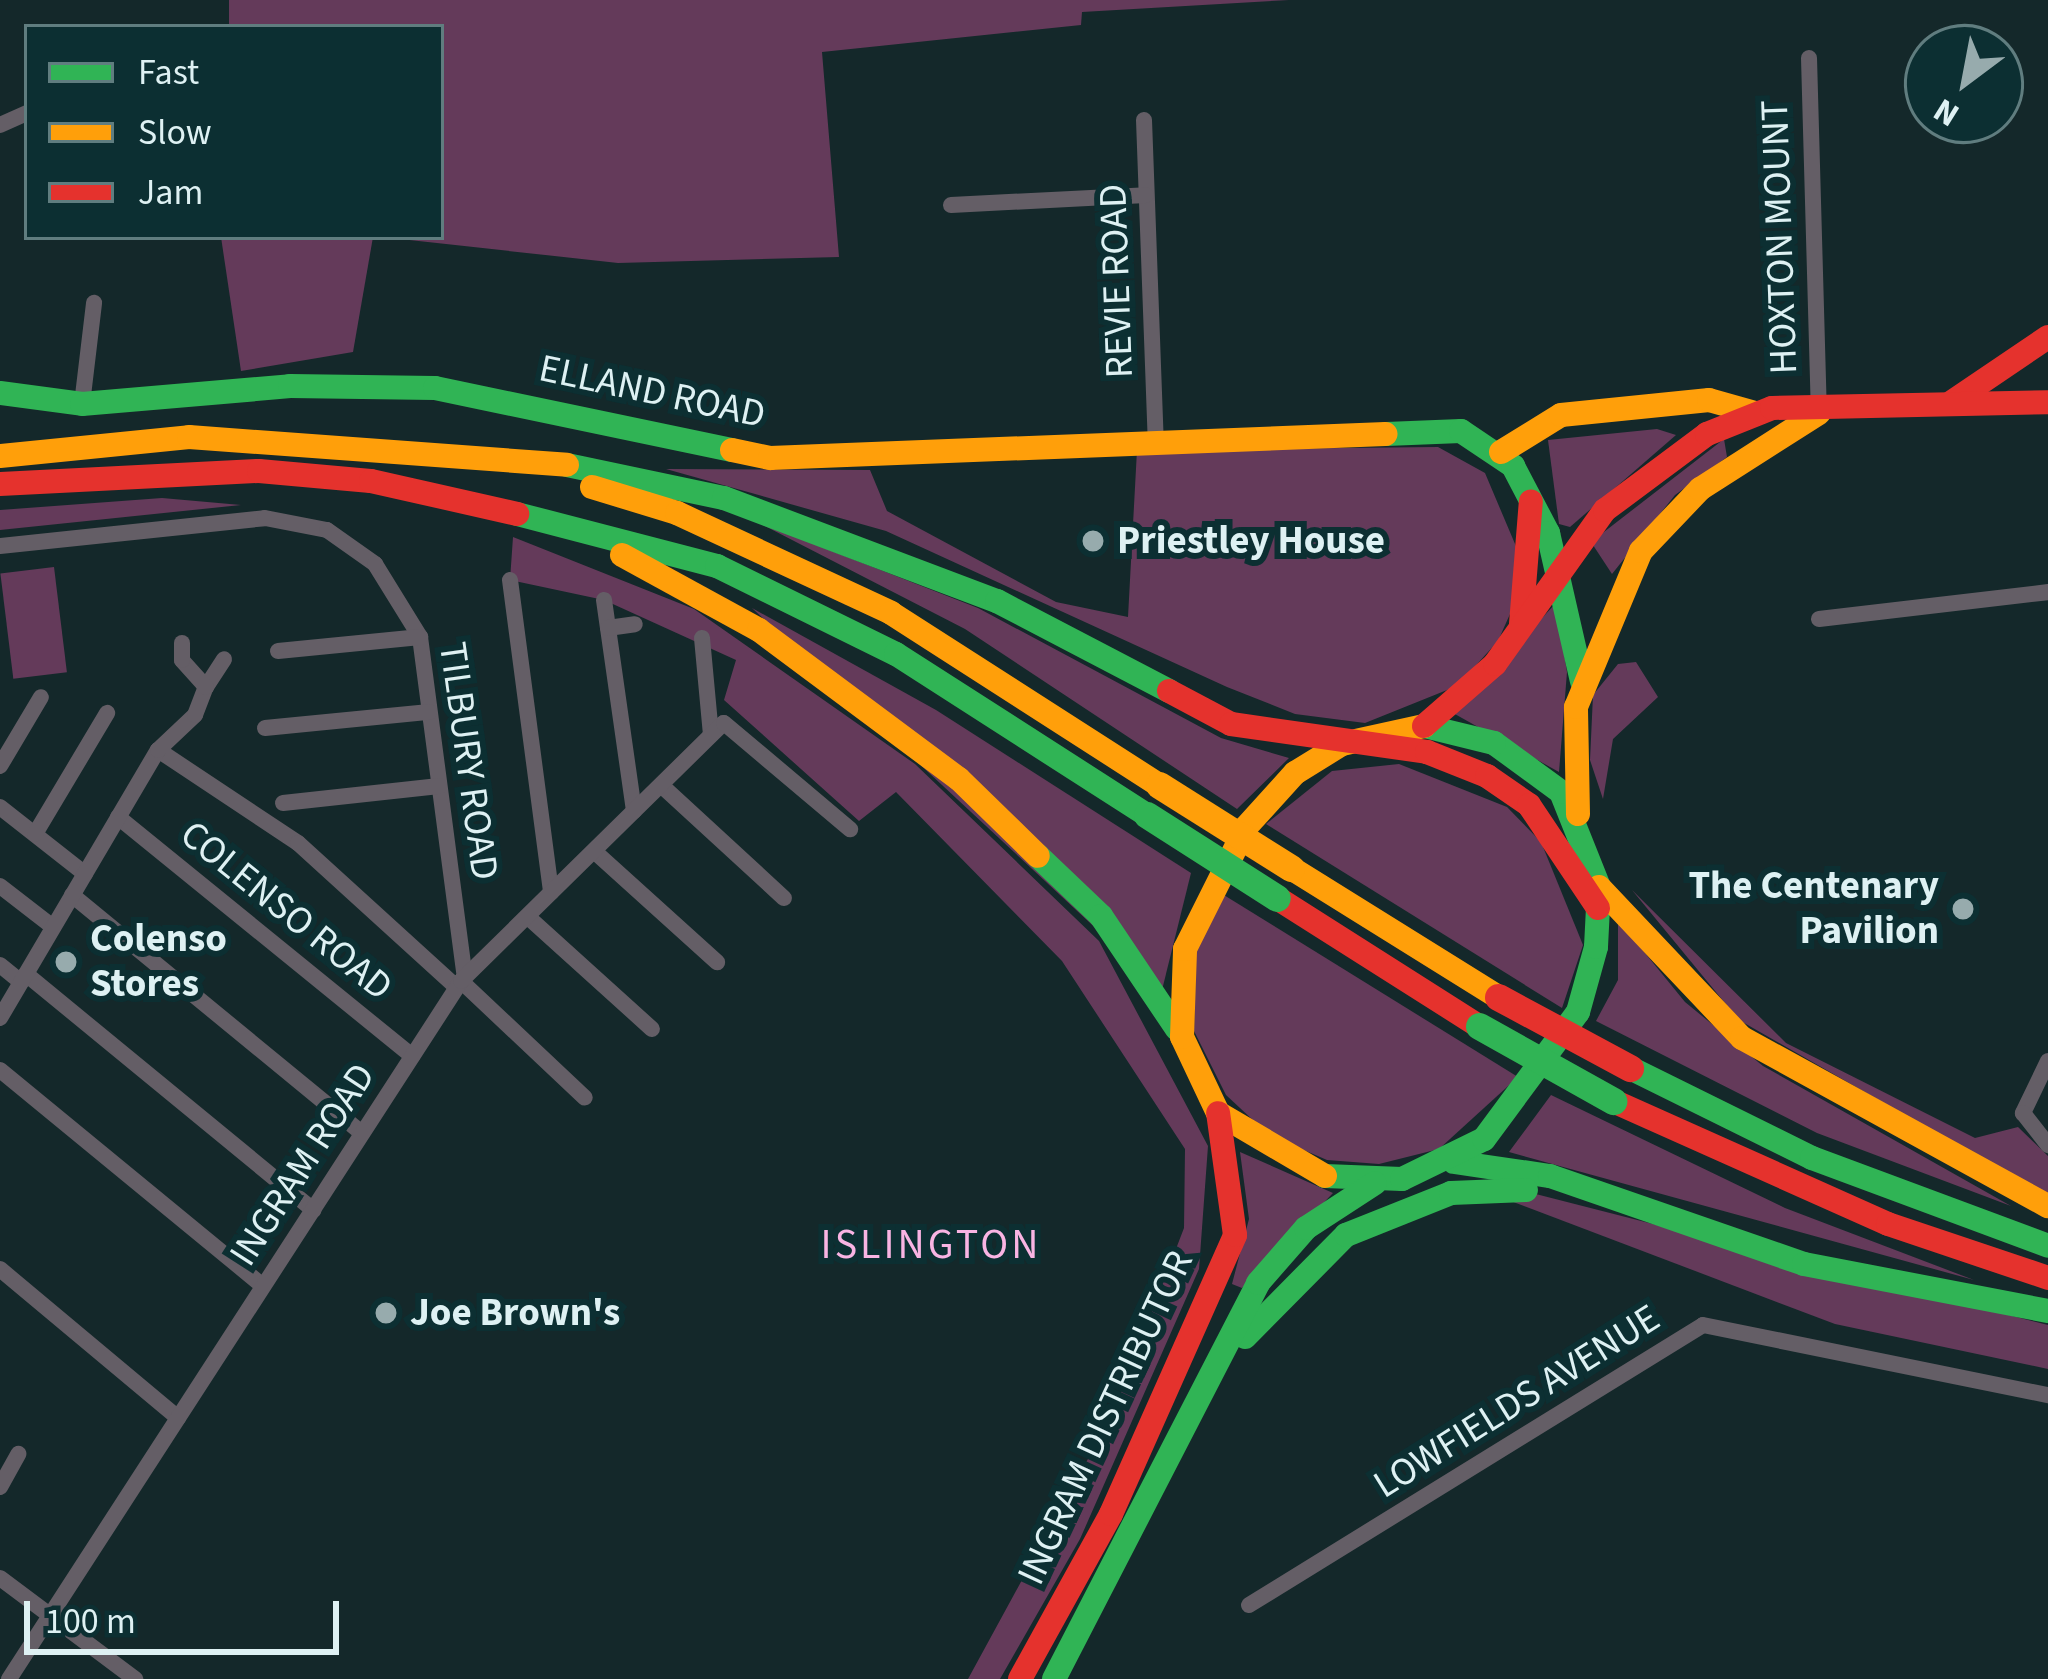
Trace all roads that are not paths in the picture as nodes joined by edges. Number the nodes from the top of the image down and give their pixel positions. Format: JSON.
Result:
{"nodes":[{"id":1,"x":1808,"y":58,"type":"dead end"},
{"id":2,"x":1144,"y":120,"type":"dead end"},
{"id":3,"x":1146,"y":195,"type":"junction"},
{"id":4,"x":951,"y":205,"type":"dead end"},
{"id":5,"x":94,"y":302,"type":"dead end"},
{"id":6,"x":2048,"y":337,"type":"edge"},
{"id":7,"x":0,"y":393,"type":"edge"},
{"id":8,"x":1952,"y":402,"type":"junction"},
{"id":9,"x":2048,"y":402,"type":"edge"},
{"id":10,"x":82,"y":404,"type":"junction"},
{"id":11,"x":1755,"y":413,"type":"junction"},
{"id":12,"x":1819,"y":413,"type":"junction"},
{"id":13,"x":1156,"y":441,"type":"junction"},
{"id":14,"x":1501,"y":452,"type":"junction"},
{"id":15,"x":0,"y":456,"type":"edge"},
{"id":16,"x":491,"y":460,"type":"junction"},
{"id":17,"x":0,"y":484,"type":"edge"},
{"id":18,"x":474,"y":500,"type":"junction"},
{"id":19,"x":1532,"y":500,"type":"junction"},
{"id":20,"x":0,"y":546,"type":"edge"},
{"id":21,"x":1557,"y":572,"type":"junction"},
{"id":22,"x":532,"y":591,"type":"dead end"},
{"id":23,"x":2048,"y":592,"type":"edge"},
{"id":24,"x":604,"y":600,"type":"dead end"},
{"id":25,"x":1819,"y":619,"type":"dead end"},
{"id":26,"x":635,"y":624,"type":"dead end"},
{"id":27,"x":1521,"y":624,"type":"junction"},
{"id":28,"x":608,"y":628,"type":"junction"},
{"id":29,"x":420,"y":637,"type":"junction"},
{"id":30,"x":702,"y":638,"type":"dead end"},
{"id":31,"x":182,"y":643,"type":"dead end"},
{"id":32,"x":278,"y":651,"type":"dead end"},
{"id":33,"x":224,"y":659,"type":"dead end"},
{"id":34,"x":727,"y":665,"type":"dead end"},
{"id":35,"x":705,"y":668,"type":"junction"},
{"id":36,"x":1582,"y":681,"type":"junction"},
{"id":37,"x":206,"y":687,"type":"junction"},
{"id":38,"x":41,"y":697,"type":"dead end"},
{"id":39,"x":430,"y":712,"type":"junction"},
{"id":40,"x":107,"y":713,"type":"dead end"},
{"id":41,"x":1424,"y":725,"type":"junction"},
{"id":42,"x":265,"y":728,"type":"dead end"},
{"id":43,"x":711,"y":735,"type":"junction"},
{"id":44,"x":1342,"y":744,"type":"junction"},
{"id":45,"x":158,"y":750,"type":"junction"},
{"id":46,"x":0,"y":766,"type":"edge"},
{"id":47,"x":661,"y":785,"type":"junction"},
{"id":48,"x":439,"y":786,"type":"junction"},
{"id":49,"x":283,"y":803,"type":"dead end"},
{"id":50,"x":0,"y":807,"type":"edge"},
{"id":51,"x":634,"y":811,"type":"junction"},
{"id":52,"x":1578,"y":814,"type":"junction"},
{"id":53,"x":118,"y":817,"type":"junction"},
{"id":54,"x":850,"y":829,"type":"dead end"},
{"id":55,"x":34,"y":834,"type":"junction"},
{"id":56,"x":594,"y":851,"type":"junction"},
{"id":57,"x":85,"y":874,"type":"junction"},
{"id":58,"x":0,"y":886,"type":"edge"},
{"id":59,"x":551,"y":892,"type":"junction"},
{"id":60,"x":72,"y":895,"type":"junction"},
{"id":61,"x":784,"y":898,"type":"dead end"},
{"id":62,"x":1599,"y":898,"type":"junction"},
{"id":63,"x":528,"y":917,"type":"junction"},
{"id":64,"x":53,"y":927,"type":"junction"},
{"id":65,"x":717,"y":962,"type":"dead end"},
{"id":66,"x":0,"y":965,"type":"edge"},
{"id":67,"x":24,"y":978,"type":"junction"},
{"id":68,"x":461,"y":982,"type":"junction"},
{"id":69,"x":0,"y":1018,"type":"edge"},
{"id":70,"x":652,"y":1029,"type":"dead end"},
{"id":71,"x":1182,"y":1037,"type":"junction"},
{"id":72,"x":412,"y":1056,"type":"junction"},
{"id":73,"x":2048,"y":1061,"type":"edge"},
{"id":74,"x":0,"y":1070,"type":"edge"},
{"id":75,"x":585,"y":1098,"type":"dead end"},
{"id":76,"x":1218,"y":1113,"type":"junction"},
{"id":77,"x":362,"y":1133,"type":"junction"},
{"id":78,"x":2048,"y":1145,"type":"edge"},
{"id":79,"x":1454,"y":1162,"type":"junction"},
{"id":80,"x":1375,"y":1184,"type":"junction"},
{"id":81,"x":1594,"y":1193,"type":"junction"},
{"id":82,"x":2048,"y":1206,"type":"edge"},
{"id":83,"x":313,"y":1210,"type":"junction"},
{"id":84,"x":2048,"y":1246,"type":"edge"},
{"id":85,"x":0,"y":1269,"type":"edge"},
{"id":86,"x":2048,"y":1278,"type":"edge"},
{"id":87,"x":263,"y":1286,"type":"junction"},
{"id":88,"x":2048,"y":1311,"type":"edge"},
{"id":89,"x":2048,"y":1395,"type":"edge"},
{"id":90,"x":1199,"y":1402,"type":"junction"},
{"id":91,"x":178,"y":1418,"type":"junction"},
{"id":92,"x":18,"y":1454,"type":"dead end"},
{"id":93,"x":0,"y":1487,"type":"edge"},
{"id":94,"x":0,"y":1578,"type":"edge"},
{"id":95,"x":1249,"y":1605,"type":"dead end"},
{"id":96,"x":48,"y":1618,"type":"junction"},
{"id":97,"x":9,"y":1679,"type":"edge"},
{"id":98,"x":135,"y":1679,"type":"edge"},
{"id":99,"x":1020,"y":1679,"type":"edge"},
{"id":100,"x":1054,"y":1679,"type":"edge"}],
"edges":[{"from":1,"to":12,"type":"street","name":"HOXTON MOUNT"},
{"from":2,"to":3,"type":"street","name":"REVIE ROAD"},
{"from":3,"to":4,"type":"street"},
{"from":3,"to":13,"type":"street","name":"REVIE ROAD"},
{"from":5,"to":10,"type":"street"},
{"from":6,"to":8,"type":"main road"},
{"from":7,"to":10,"type":"main road","name":"ELLAND ROAD"},
{"from":8,"to":9,"type":"main road"},
{"from":8,"to":12,"type":"main road"},
{"from":10,"to":13,"type":"main road","name":"ELLAND ROAD"},
{"from":11,"to":12,"type":"main road"},
{"from":11,"to":14,"type":"main road"},
{"from":11,"to":21,"type":"main road"},
{"from":12,"to":36,"type":"main road"},
{"from":13,"to":14,"type":"main road","name":"ELLAND ROAD"},
{"from":14,"to":19,"type":"main road"},
{"from":15,"to":16,"type":"main road"},
{"from":16,"to":44,"type":"main road"},
{"from":16,"to":84,"type":"main road","bridge":true},
{"from":17,"to":18,"type":"main road"},
{"from":18,"to":71,"type":"main road"},
{"from":18,"to":86,"type":"main road","bridge":true},
{"from":19,"to":21,"type":"main road"},
{"from":19,"to":27,"type":"main road"},
{"from":20,"to":29,"type":"street","name":"TILBURY ROAD"},
{"from":21,"to":27,"type":"main road"},
{"from":21,"to":36,"type":"main road"},
{"from":22,"to":59,"type":"street"},
{"from":23,"to":25,"type":"street"},
{"from":24,"to":28,"type":"street"},
{"from":26,"to":28,"type":"street"},
{"from":27,"to":41,"type":"main road"},
{"from":28,"to":51,"type":"street"},
{"from":29,"to":32,"type":"street"},
{"from":29,"to":39,"type":"street","name":"TILBURY ROAD"},
{"from":30,"to":35,"type":"street"},
{"from":31,"to":37,"type":"street"},
{"from":33,"to":37,"type":"street"},
{"from":34,"to":35,"type":"street"},
{"from":35,"to":43,"type":"street"},
{"from":36,"to":52,"type":"main road"},
{"from":37,"to":45,"type":"street"},
{"from":38,"to":46,"type":"street"},
{"from":39,"to":42,"type":"street"},
{"from":39,"to":48,"type":"street","name":"TILBURY ROAD"},
{"from":40,"to":55,"type":"street"},
{"from":41,"to":44,"type":"main road"},
{"from":41,"to":52,"type":"main road"},
{"from":43,"to":47,"type":"street","name":"INGRAM ROAD"},
{"from":43,"to":54,"type":"street"},
{"from":44,"to":62,"type":"main road"},
{"from":44,"to":71,"type":"main road"},
{"from":45,"to":53,"type":"street"},
{"from":45,"to":68,"type":"street"},
{"from":47,"to":51,"type":"street","name":"INGRAM ROAD"},
{"from":47,"to":61,"type":"street"},
{"from":48,"to":49,"type":"street"},
{"from":48,"to":68,"type":"street","name":"TILBURY ROAD"},
{"from":50,"to":55,"type":"street"},
{"from":51,"to":56,"type":"street","name":"INGRAM ROAD"},
{"from":52,"to":62,"type":"main road"},
{"from":53,"to":57,"type":"street"},
{"from":53,"to":72,"type":"street","name":"COLENSO ROAD"},
{"from":55,"to":57,"type":"street"},
{"from":56,"to":59,"type":"street","name":"INGRAM ROAD"},
{"from":56,"to":65,"type":"street"},
{"from":57,"to":60,"type":"street"},
{"from":58,"to":64,"type":"street"},
{"from":59,"to":63,"type":"street","name":"INGRAM ROAD"},
{"from":60,"to":64,"type":"street"},
{"from":60,"to":77,"type":"street"},
{"from":62,"to":79,"type":"main road"},
{"from":62,"to":82,"type":"main road"},
{"from":63,"to":68,"type":"street","name":"INGRAM ROAD"},
{"from":63,"to":70,"type":"street"},
{"from":64,"to":67,"type":"street"},
{"from":66,"to":67,"type":"street"},
{"from":67,"to":69,"type":"street"},
{"from":67,"to":83,"type":"street"},
{"from":68,"to":72,"type":"street","name":"INGRAM ROAD"},
{"from":68,"to":75,"type":"street"},
{"from":71,"to":76,"type":"main road"},
{"from":72,"to":77,"type":"street","name":"INGRAM ROAD"},
{"from":73,"to":78,"type":"street"},
{"from":74,"to":87,"type":"street"},
{"from":76,"to":80,"type":"main road"},
{"from":76,"to":99,"type":"main road","name":"INGRAM DISTRIBUTOR"},
{"from":77,"to":83,"type":"street","name":"INGRAM ROAD"},
{"from":79,"to":80,"type":"main road"},
{"from":79,"to":81,"type":"main road"},
{"from":80,"to":90,"type":"main road","name":"INGRAM DISTRIBUTOR"},
{"from":81,"to":88,"type":"main road"},
{"from":81,"to":90,"type":"main road"},
{"from":83,"to":87,"type":"street","name":"INGRAM ROAD"},
{"from":85,"to":91,"type":"street"},
{"from":87,"to":91,"type":"street","name":"INGRAM ROAD"},
{"from":89,"to":95,"type":"street","name":"LOWFIELDS AVENUE"},
{"from":90,"to":100,"type":"main road","name":"INGRAM DISTRIBUTOR"},
{"from":91,"to":96,"type":"street","name":"INGRAM ROAD"},
{"from":92,"to":93,"type":"street"},
{"from":94,"to":96,"type":"street"},
{"from":96,"to":97,"type":"street","name":"INGRAM ROAD"},
{"from":96,"to":98,"type":"street"}]}
